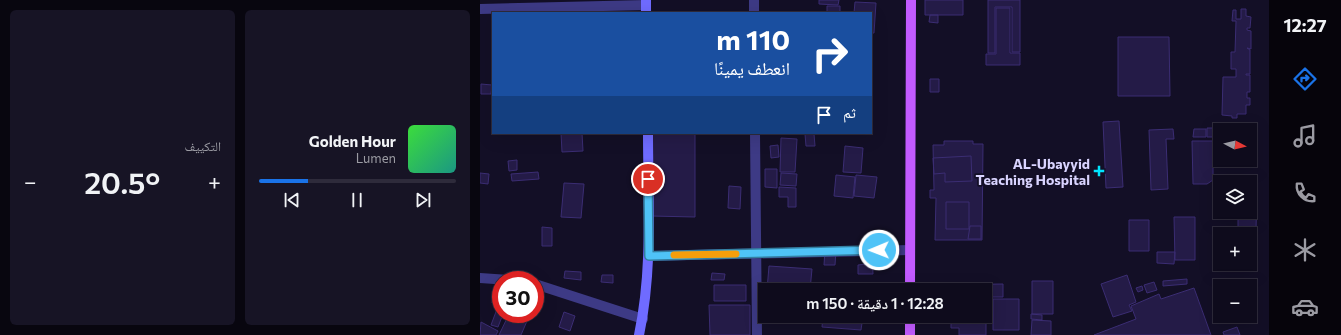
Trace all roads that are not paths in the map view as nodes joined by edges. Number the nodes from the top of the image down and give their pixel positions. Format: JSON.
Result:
{"nodes":[{"id":1,"x":754,"y":0,"type":"edge"},
{"id":2,"x":911,"y":0,"type":"edge"},
{"id":3,"x":646,"y":6,"type":"edge"},
{"id":4,"x":480,"y":9,"type":"edge"},
{"id":5,"x":754,"y":12,"type":"edge"},
{"id":6,"x":648,"y":134,"type":"edge"},
{"id":7,"x":755,"y":134,"type":"edge"},
{"id":8,"x":910,"y":250,"type":"junction"},
{"id":9,"x":756,"y":253,"type":"junction"},
{"id":10,"x":649,"y":256,"type":"junction"},
{"id":11,"x":480,"y":278,"type":"edge"},
{"id":12,"x":492,"y":279,"type":"edge"},
{"id":13,"x":910,"y":283,"type":"edge"},
{"id":14,"x":544,"y":287,"type":"edge"},
{"id":15,"x":642,"y":319,"type":"junction"},
{"id":16,"x":910,"y":323,"type":"edge"},
{"id":17,"x":639,"y":335,"type":"edge"},
{"id":18,"x":757,"y":335,"type":"edge"},
{"id":19,"x":910,"y":335,"type":"edge"}],
"edges":[{"from":1,"to":5,"type":"street"},
{"from":2,"to":8,"type":"main road"},
{"from":3,"to":4,"type":"street"},
{"from":6,"to":10,"type":"street"},
{"from":7,"to":9,"type":"street"},
{"from":8,"to":9,"type":"street"},
{"from":8,"to":13,"type":"main road"},
{"from":9,"to":10,"type":"street"},
{"from":9,"to":18,"type":"street"},
{"from":10,"to":15,"type":"street"},
{"from":11,"to":12,"type":"street"},
{"from":14,"to":15,"type":"street"},
{"from":15,"to":17,"type":"street"},
{"from":16,"to":19,"type":"main road"}]}
